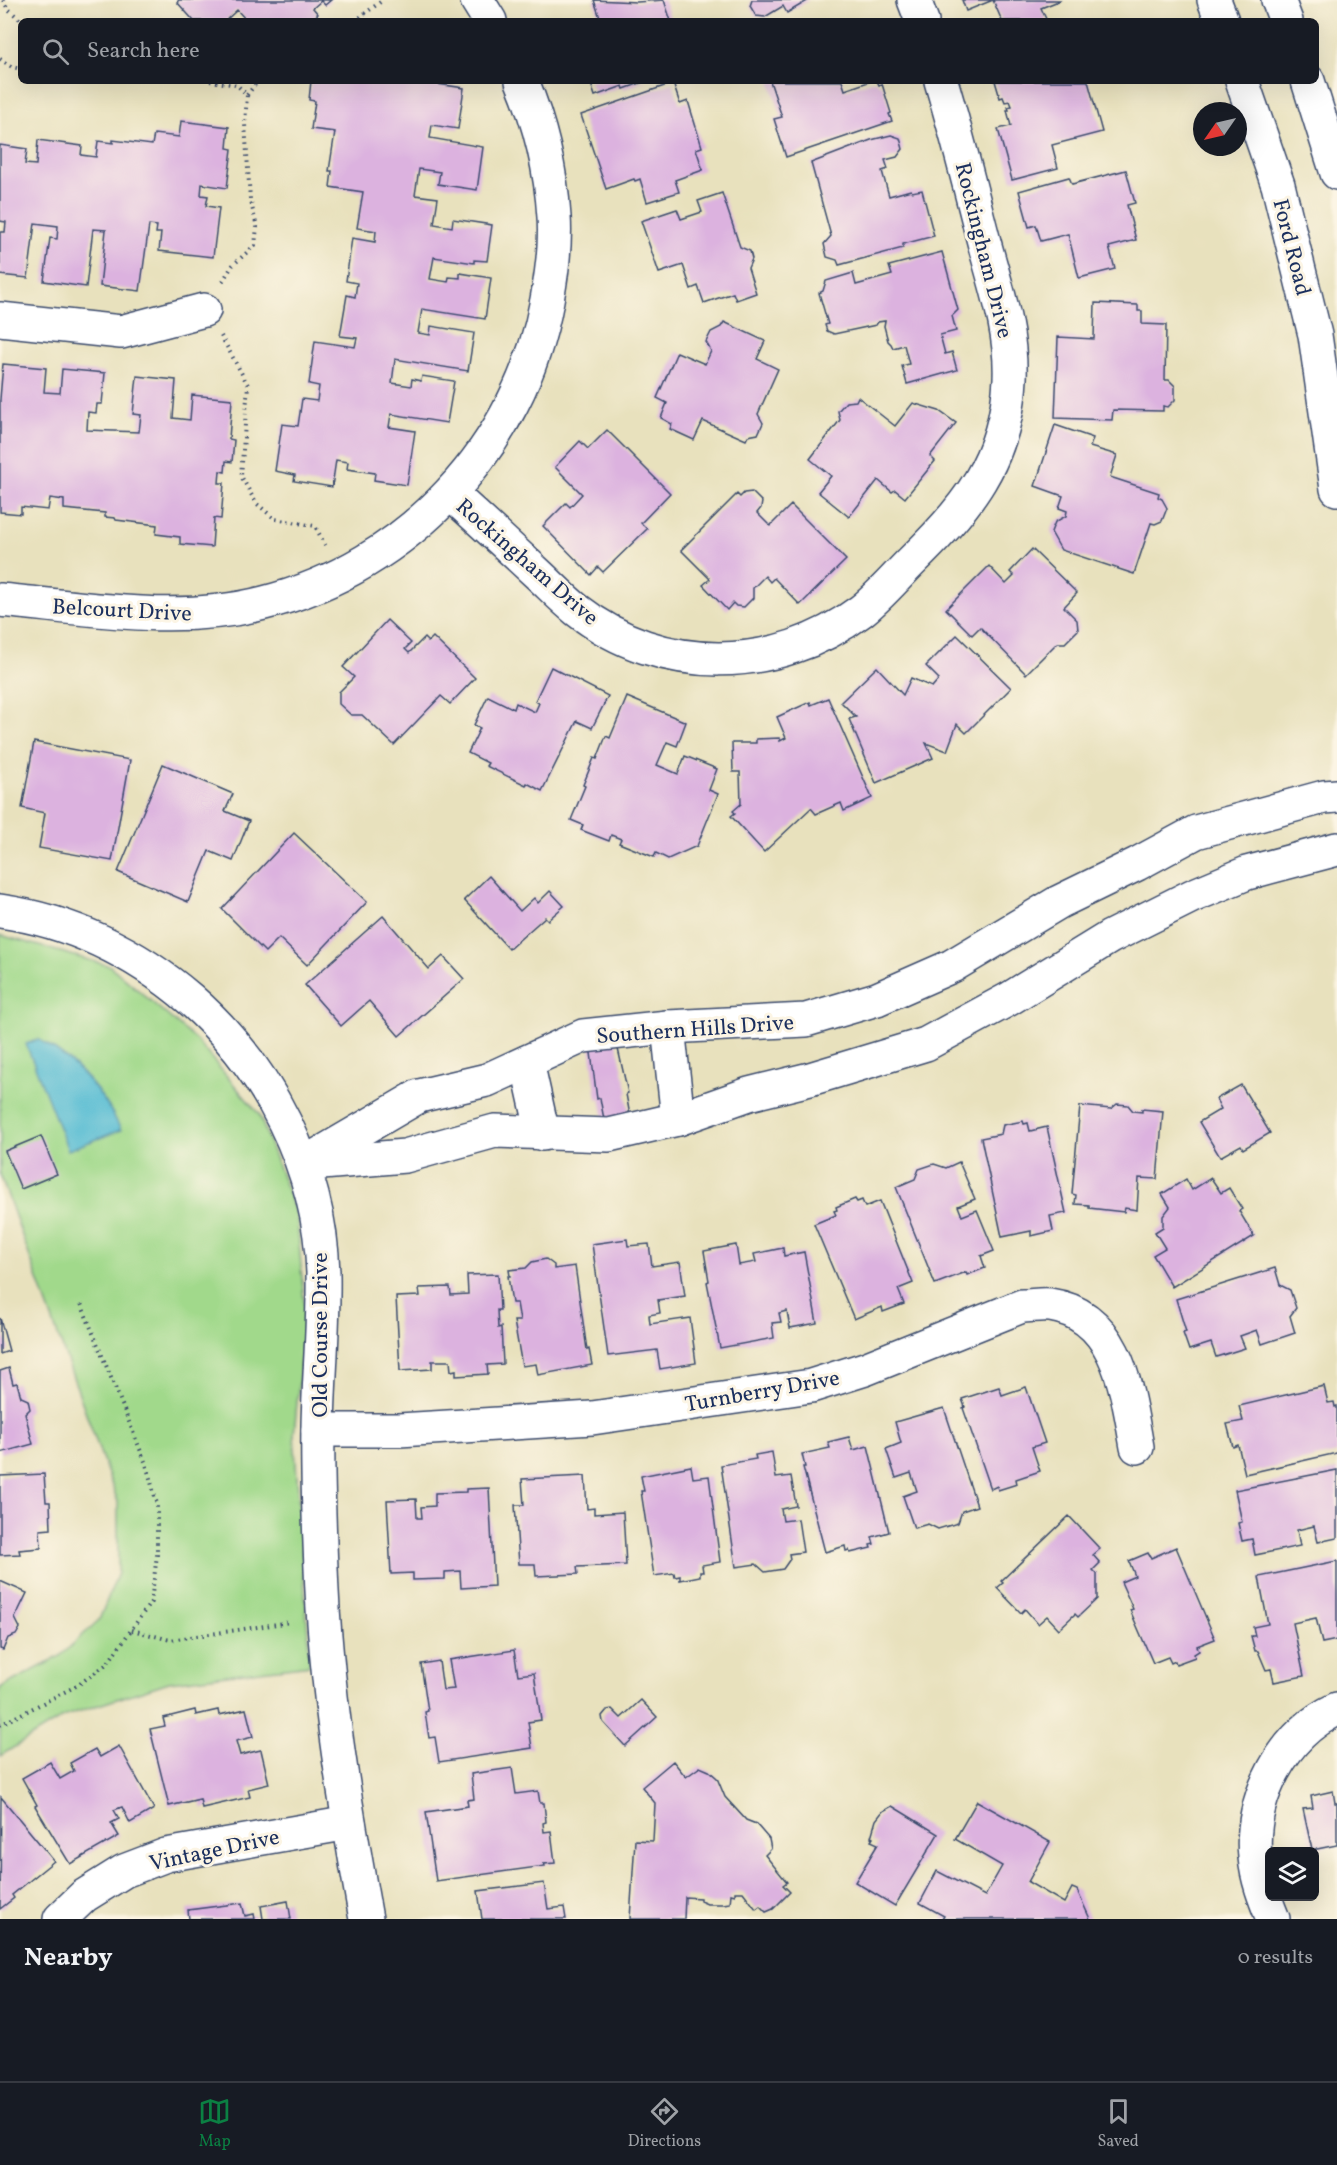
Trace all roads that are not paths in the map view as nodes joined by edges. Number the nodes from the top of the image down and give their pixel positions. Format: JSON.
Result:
{"nodes":[{"id":1,"x":477,"y":0,"type":"edge"},
{"id":2,"x":914,"y":0,"type":"edge"},
{"id":3,"x":1214,"y":0,"type":"edge"},
{"id":4,"x":1278,"y":0,"type":"edge"},
{"id":5,"x":488,"y":18,"type":"edge"},
{"id":6,"x":921,"y":18,"type":"edge"},
{"id":7,"x":1221,"y":18,"type":"edge"},
{"id":8,"x":1285,"y":18,"type":"edge"},
{"id":9,"x":523,"y":84,"type":"edge"},
{"id":10,"x":942,"y":84,"type":"edge"},
{"id":11,"x":1243,"y":84,"type":"edge"},
{"id":12,"x":1309,"y":84,"type":"edge"},
{"id":13,"x":1337,"y":173,"type":"edge"},
{"id":14,"x":204,"y":310,"type":"road end"},
{"id":15,"x":0,"y":319,"type":"edge"},
{"id":16,"x":1337,"y":489,"type":"edge"},
{"id":17,"x":451,"y":494,"type":"junction"},
{"id":18,"x":0,"y":600,"type":"edge"},
{"id":19,"x":1337,"y":796,"type":"edge"},
{"id":20,"x":1337,"y":849,"type":"edge"},
{"id":21,"x":0,"y":911,"type":"edge"},
{"id":22,"x":668,"y":1027,"type":"junction"},
{"id":23,"x":527,"y":1062,"type":"junction"},
{"id":24,"x":678,"y":1119,"type":"junction"},
{"id":25,"x":543,"y":1134,"type":"junction"},
{"id":26,"x":303,"y":1164,"type":"junction"},
{"id":27,"x":318,"y":1430,"type":"junction"},
{"id":28,"x":1137,"y":1447,"type":"dead end"},
{"id":29,"x":1337,"y":1709,"type":"edge"},
{"id":30,"x":349,"y":1823,"type":"junction"},
{"id":31,"x":60,"y":1919,"type":"edge"},
{"id":32,"x":366,"y":1919,"type":"edge"},
{"id":33,"x":1272,"y":1919,"type":"edge"}],
"edges":[{"from":1,"to":5,"type":"street"},
{"from":2,"to":6,"type":"street"},
{"from":3,"to":7,"type":"street"},
{"from":4,"to":8,"type":"street"},
{"from":9,"to":17,"type":"street","name":"Belcourt Drive"},
{"from":10,"to":17,"type":"street","name":"Rockingham Drive"},
{"from":11,"to":16,"type":"street","name":"Ford Road"},
{"from":12,"to":13,"type":"street"},
{"from":14,"to":15,"type":"street"},
{"from":17,"to":18,"type":"street","name":"Belcourt Drive"},
{"from":19,"to":22,"type":"street","name":"Southern Hills Drive"},
{"from":20,"to":24,"type":"street"},
{"from":21,"to":26,"type":"street","name":"Old Course Drive"},
{"from":22,"to":23,"type":"street","name":"Southern Hills Drive"},
{"from":22,"to":24,"type":"street"},
{"from":23,"to":25,"type":"street"},
{"from":23,"to":26,"type":"street","name":"Southern Hills Drive"},
{"from":24,"to":25,"type":"street"},
{"from":25,"to":26,"type":"street"},
{"from":26,"to":27,"type":"street","name":"Old Course Drive"},
{"from":27,"to":28,"type":"street","name":"Turnberry Drive"},
{"from":27,"to":30,"type":"street","name":"Old Course Drive"},
{"from":29,"to":33,"type":"street"},
{"from":30,"to":31,"type":"street","name":"Vintage Drive"},
{"from":30,"to":32,"type":"street","name":"Old Course Drive"}]}
